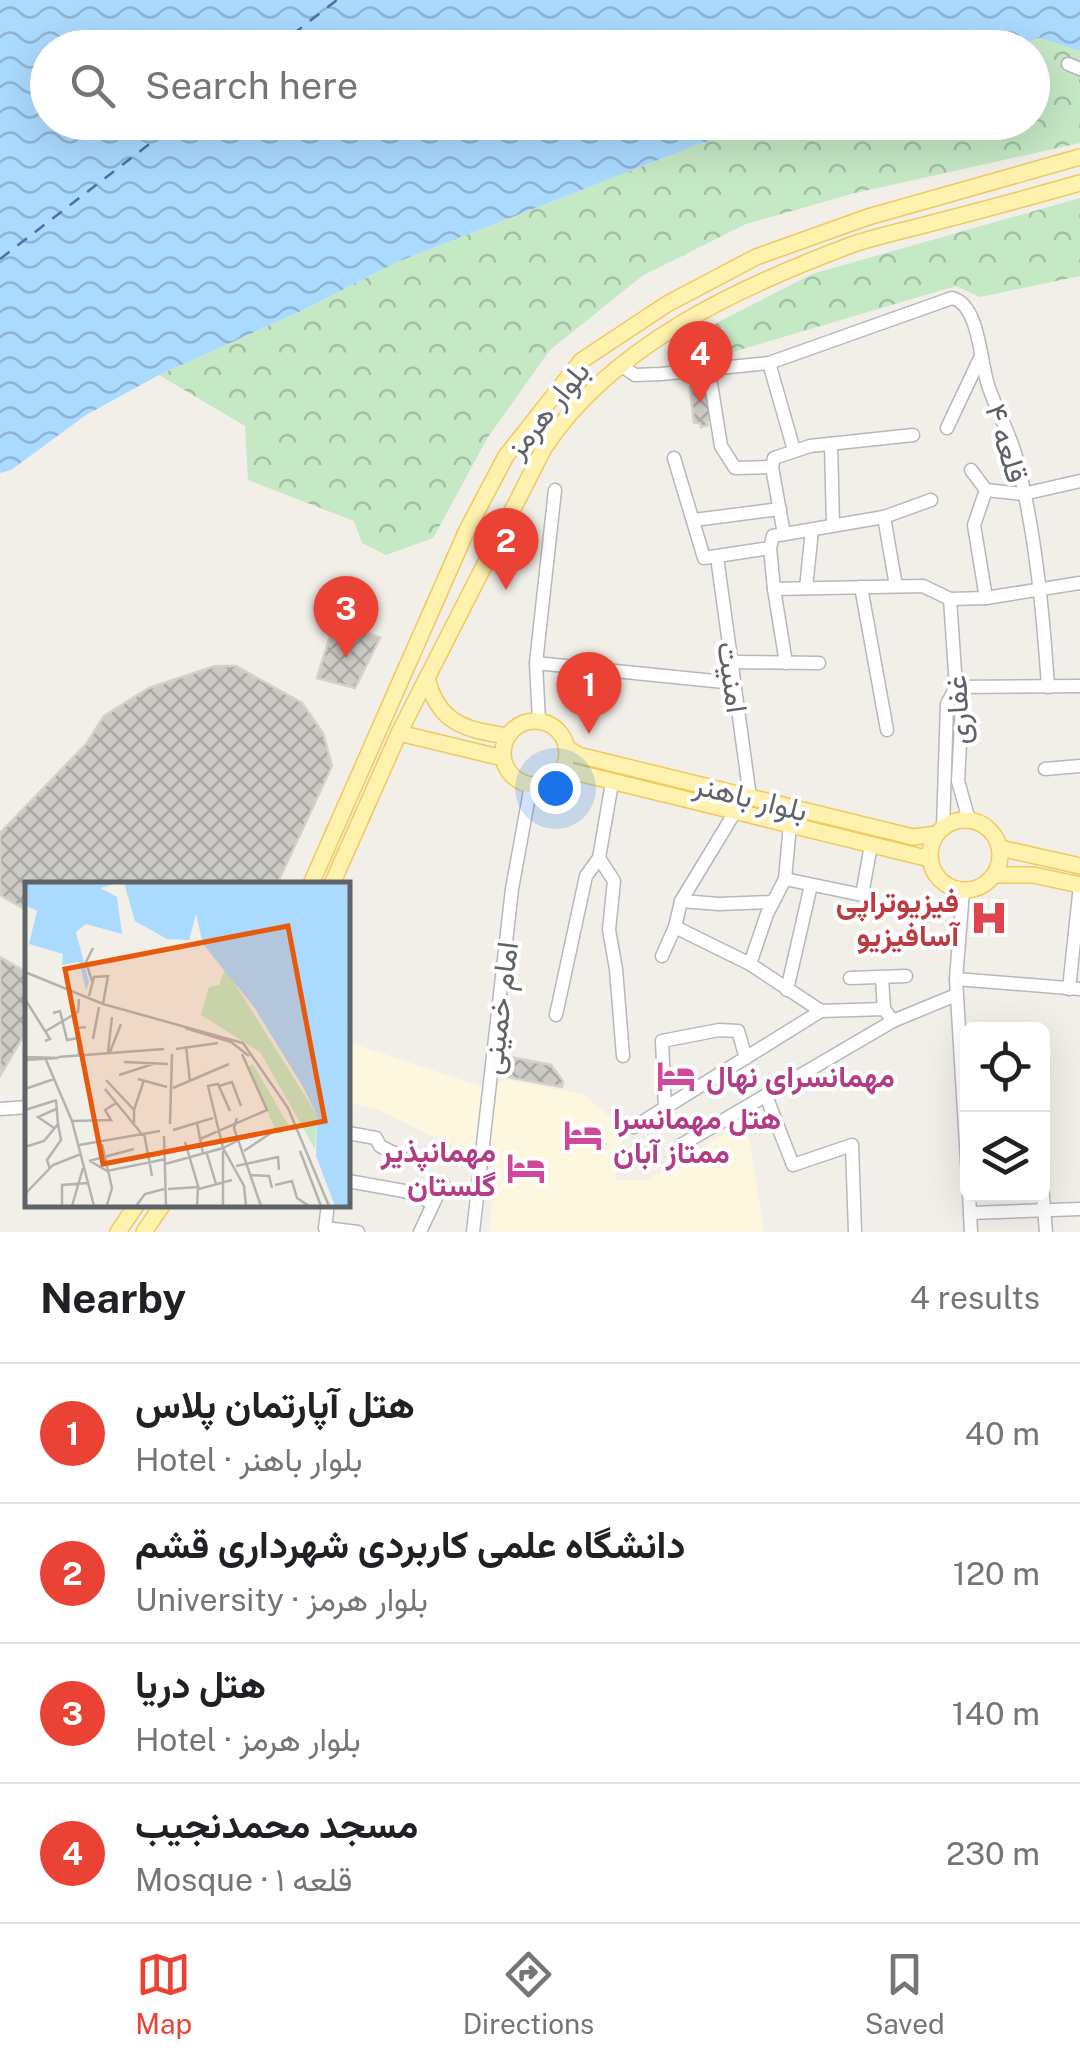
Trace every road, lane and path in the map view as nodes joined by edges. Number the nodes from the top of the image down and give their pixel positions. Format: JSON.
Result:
{"nodes":[{"id":1,"x":1080,"y":157,"type":"edge"},
{"id":2,"x":1080,"y":183,"type":"edge"},
{"id":3,"x":980,"y":356,"type":"junction"},
{"id":4,"x":769,"y":363,"type":"junction"},
{"id":5,"x":622,"y":366,"type":"junction"},
{"id":6,"x":709,"y":371,"type":"junction"},
{"id":7,"x":946,"y":428,"type":"dead end"},
{"id":8,"x":913,"y":435,"type":"dead end"},
{"id":9,"x":831,"y":444,"type":"junction"},
{"id":10,"x":794,"y":450,"type":"junction"},
{"id":11,"x":674,"y":458,"type":"dead end"},
{"id":12,"x":772,"y":467,"type":"junction"},
{"id":13,"x":971,"y":470,"type":"dead end"},
{"id":14,"x":1080,"y":481,"type":"edge"},
{"id":15,"x":555,"y":490,"type":"dead end"},
{"id":16,"x":986,"y":490,"type":"junction"},
{"id":17,"x":1023,"y":494,"type":"junction"},
{"id":18,"x":931,"y":500,"type":"dead end"},
{"id":19,"x":780,"y":508,"type":"junction"},
{"id":20,"x":884,"y":516,"type":"junction"},
{"id":21,"x":694,"y":520,"type":"junction"},
{"id":22,"x":833,"y":526,"type":"junction"},
{"id":23,"x":467,"y":530,"type":"junction"},
{"id":24,"x":812,"y":530,"type":"junction"},
{"id":25,"x":784,"y":534,"type":"junction"},
{"id":26,"x":494,"y":546,"type":"junction"},
{"id":27,"x":770,"y":548,"type":"junction"},
{"id":28,"x":717,"y":557,"type":"junction"},
{"id":29,"x":446,"y":576,"type":"junction"},
{"id":30,"x":1080,"y":582,"type":"edge"},
{"id":31,"x":896,"y":586,"type":"junction"},
{"id":32,"x":860,"y":587,"type":"junction"},
{"id":33,"x":806,"y":588,"type":"junction"},
{"id":34,"x":774,"y":589,"type":"junction"},
{"id":35,"x":1042,"y":589,"type":"junction"},
{"id":36,"x":474,"y":590,"type":"junction"},
{"id":37,"x":950,"y":598,"type":"junction"},
{"id":38,"x":986,"y":598,"type":"junction"},
{"id":39,"x":731,"y":662,"type":"junction"},
{"id":40,"x":786,"y":662,"type":"junction"},
{"id":41,"x":819,"y":663,"type":"dead end"},
{"id":42,"x":536,"y":664,"type":"junction"},
{"id":43,"x":428,"y":678,"type":"junction"},
{"id":44,"x":734,"y":682,"type":"junction"},
{"id":45,"x":1048,"y":686,"type":"junction"},
{"id":46,"x":1080,"y":686,"type":"edge"},
{"id":47,"x":956,"y":687,"type":"junction"},
{"id":48,"x":540,"y":721,"type":"junction"},
{"id":49,"x":887,"y":730,"type":"dead end"},
{"id":50,"x":398,"y":733,"type":"junction"},
{"id":51,"x":508,"y":736,"type":"junction"},
{"id":52,"x":566,"y":748,"type":"junction"},
{"id":53,"x":503,"y":758,"type":"junction"},
{"id":54,"x":1080,"y":766,"type":"edge"},
{"id":55,"x":562,"y":769,"type":"junction"},
{"id":56,"x":1045,"y":769,"type":"dead end"},
{"id":57,"x":612,"y":783,"type":"junction"},
{"id":58,"x":531,"y":785,"type":"junction"},
{"id":59,"x":750,"y":797,"type":"junction"},
{"id":60,"x":734,"y":812,"type":"junction"},
{"id":61,"x":969,"y":820,"type":"junction"},
{"id":62,"x":790,"y":825,"type":"junction"},
{"id":63,"x":940,"y":831,"type":"junction"},
{"id":64,"x":871,"y":844,"type":"junction"},
{"id":65,"x":1000,"y":848,"type":"junction"},
{"id":66,"x":599,"y":858,"type":"junction"},
{"id":67,"x":930,"y":859,"type":"junction"},
{"id":68,"x":1080,"y":866,"type":"edge"},
{"id":69,"x":995,"y":874,"type":"junction"},
{"id":70,"x":785,"y":879,"type":"junction"},
{"id":71,"x":312,"y":882,"type":"edge"},
{"id":72,"x":333,"y":882,"type":"edge"},
{"id":73,"x":811,"y":885,"type":"junction"},
{"id":74,"x":1080,"y":885,"type":"edge"},
{"id":75,"x":964,"y":891,"type":"junction"},
{"id":76,"x":681,"y":901,"type":"junction"},
{"id":77,"x":774,"y":902,"type":"junction"},
{"id":78,"x":676,"y":927,"type":"junction"},
{"id":79,"x":662,"y":956,"type":"dead end"},
{"id":80,"x":750,"y":964,"type":"junction"},
{"id":81,"x":906,"y":976,"type":"dead end"},
{"id":82,"x":850,"y":978,"type":"dead end"},
{"id":83,"x":882,"y":978,"type":"junction"},
{"id":84,"x":956,"y":979,"type":"junction"},
{"id":85,"x":1075,"y":989,"type":"edge"},
{"id":86,"x":787,"y":990,"type":"junction"},
{"id":87,"x":956,"y":995,"type":"junction"},
{"id":88,"x":884,"y":1009,"type":"junction"},
{"id":89,"x":821,"y":1011,"type":"junction"},
{"id":90,"x":556,"y":1015,"type":"dead end"},
{"id":91,"x":893,"y":1021,"type":"junction"},
{"id":92,"x":623,"y":1056,"type":"dead end"},
{"id":93,"x":746,"y":1058,"type":"junction"},
{"id":94,"x":766,"y":1096,"type":"junction"},
{"id":95,"x":25,"y":1106,"type":"edge"},
{"id":96,"x":665,"y":1108,"type":"junction"},
{"id":97,"x":0,"y":1109,"type":"edge"},
{"id":98,"x":964,"y":1112,"type":"edge"},
{"id":99,"x":634,"y":1127,"type":"dead end"},
{"id":100,"x":350,"y":1133,"type":"edge"},
{"id":101,"x":682,"y":1145,"type":"dead end"},
{"id":102,"x":402,"y":1156,"type":"dead end"},
{"id":103,"x":350,"y":1181,"type":"edge"},
{"id":104,"x":442,"y":1182,"type":"dead end"},
{"id":105,"x":969,"y":1202,"type":"edge"},
{"id":106,"x":1043,"y":1202,"type":"edge"},
{"id":107,"x":434,"y":1203,"type":"junction"},
{"id":108,"x":134,"y":1207,"type":"edge"},
{"id":109,"x":160,"y":1207,"type":"edge"},
{"id":110,"x":328,"y":1207,"type":"edge"},
{"id":111,"x":1080,"y":1209,"type":"edge"},
{"id":112,"x":1044,"y":1211,"type":"junction"},
{"id":113,"x":970,"y":1213,"type":"junction"},
{"id":114,"x":118,"y":1232,"type":"edge"},
{"id":115,"x":144,"y":1232,"type":"edge"},
{"id":116,"x":358,"y":1232,"type":"edge"},
{"id":117,"x":420,"y":1232,"type":"edge"},
{"id":118,"x":474,"y":1232,"type":"edge"},
{"id":119,"x":856,"y":1232,"type":"edge"},
{"id":120,"x":971,"y":1232,"type":"edge"},
{"id":121,"x":1046,"y":1232,"type":"edge"}],
"edges":[{"from":1,"to":23,"type":"main road","name":"بلوار هرمز"},
{"from":2,"to":5,"type":"main road","name":"بلوار هرمز"},
{"from":3,"to":4,"type":"street","name":"قلعه ۴"},
{"from":3,"to":7,"type":"street"},
{"from":3,"to":17,"type":"street","name":"قلعه ۴"},
{"from":4,"to":6,"type":"street"},
{"from":4,"to":10,"type":"street"},
{"from":5,"to":6,"type":"street"},
{"from":5,"to":26,"type":"main road","name":"بلوار هرمز"},
{"from":6,"to":12,"type":"street"},
{"from":8,"to":9,"type":"street"},
{"from":9,"to":10,"type":"street"},
{"from":9,"to":22,"type":"street"},
{"from":10,"to":12,"type":"street"},
{"from":11,"to":21,"type":"street"},
{"from":12,"to":19,"type":"street"},
{"from":13,"to":16,"type":"street"},
{"from":14,"to":17,"type":"street"},
{"from":15,"to":42,"type":"street"},
{"from":16,"to":17,"type":"street"},
{"from":16,"to":38,"type":"street"},
{"from":17,"to":35,"type":"street","name":"قلعه ۴"},
{"from":18,"to":20,"type":"street"},
{"from":19,"to":21,"type":"street"},
{"from":19,"to":25,"type":"street"},
{"from":20,"to":22,"type":"street"},
{"from":20,"to":31,"type":"street"},
{"from":21,"to":28,"type":"street"},
{"from":22,"to":24,"type":"street"},
{"from":23,"to":26,"type":"main road"},
{"from":23,"to":29,"type":"main road","name":"بلوار هرمز"},
{"from":24,"to":25,"type":"street"},
{"from":24,"to":33,"type":"street"},
{"from":25,"to":27,"type":"street"},
{"from":26,"to":36,"type":"main road","name":"بلوار هرمز"},
{"from":27,"to":28,"type":"street"},
{"from":27,"to":34,"type":"street"},
{"from":28,"to":39,"type":"street","name":"امنیت"},
{"from":29,"to":36,"type":"main road"},
{"from":29,"to":71,"type":"main road","name":"بلوار هرمز"},
{"from":30,"to":35,"type":"street"},
{"from":31,"to":32,"type":"street"},
{"from":31,"to":37,"type":"street"},
{"from":32,"to":33,"type":"street"},
{"from":32,"to":49,"type":"street"},
{"from":33,"to":34,"type":"street"},
{"from":34,"to":40,"type":"street"},
{"from":35,"to":38,"type":"street"},
{"from":35,"to":45,"type":"street","name":"قلعه ۴"},
{"from":36,"to":43,"type":"main road","name":"بلوار هرمز"},
{"from":37,"to":38,"type":"street"},
{"from":37,"to":47,"type":"street","name":"غفاری"},
{"from":39,"to":40,"type":"street"},
{"from":39,"to":44,"type":"street","name":"امنیت"},
{"from":40,"to":41,"type":"street"},
{"from":42,"to":44,"type":"street"},
{"from":42,"to":48,"type":"street"},
{"from":43,"to":50,"type":"main road","name":"بلوار هرمز"},
{"from":43,"to":51,"type":"main road"},
{"from":44,"to":59,"type":"street","name":"امنیت"},
{"from":45,"to":46,"type":"street"},
{"from":45,"to":47,"type":"street"},
{"from":47,"to":61,"type":"street","name":"غفاری"},
{"from":47,"to":63,"type":"street"},
{"from":48,"to":51,"type":"main road"},
{"from":48,"to":52,"type":"main road"},
{"from":50,"to":53,"type":"main road"},
{"from":50,"to":72,"type":"main road","name":"بلوار هرمز"},
{"from":51,"to":53,"type":"main road"},
{"from":52,"to":55,"type":"main road"},
{"from":52,"to":59,"type":"main road","name":"بلوار باهنر"},
{"from":53,"to":58,"type":"main road"},
{"from":54,"to":56,"type":"street"},
{"from":55,"to":57,"type":"main road","name":"بلوار باهنر"},
{"from":55,"to":58,"type":"main road"},
{"from":57,"to":60,"type":"main road","name":"بلوار باهنر"},
{"from":57,"to":66,"type":"street"},
{"from":58,"to":118,"type":"street","name":"امام خمینی"},
{"from":59,"to":63,"type":"main road","name":"بلوار باهنر"},
{"from":60,"to":62,"type":"main road","name":"بلوار باهنر"},
{"from":60,"to":76,"type":"street"},
{"from":61,"to":63,"type":"main road"},
{"from":61,"to":65,"type":"main road"},
{"from":62,"to":64,"type":"main road","name":"بلوار باهنر"},
{"from":62,"to":70,"type":"street"},
{"from":63,"to":67,"type":"main road"},
{"from":64,"to":67,"type":"main road","name":"بلوار باهنر"},
{"from":64,"to":73,"type":"street"},
{"from":65,"to":68,"type":"main road"},
{"from":65,"to":69,"type":"main road"},
{"from":66,"to":90,"type":"street"},
{"from":66,"to":92,"type":"street"},
{"from":67,"to":75,"type":"main road"},
{"from":69,"to":74,"type":"main road"},
{"from":69,"to":75,"type":"main road"},
{"from":70,"to":73,"type":"street"},
{"from":70,"to":77,"type":"street"},
{"from":73,"to":86,"type":"street"},
{"from":74,"to":85,"type":"street"},
{"from":75,"to":84,"type":"street"},
{"from":76,"to":77,"type":"street"},
{"from":76,"to":78,"type":"street"},
{"from":77,"to":80,"type":"street"},
{"from":78,"to":79,"type":"street"},
{"from":78,"to":80,"type":"street"},
{"from":80,"to":86,"type":"street"},
{"from":81,"to":83,"type":"street"},
{"from":82,"to":83,"type":"street"},
{"from":83,"to":88,"type":"street"},
{"from":84,"to":85,"type":"street"},
{"from":84,"to":87,"type":"street"},
{"from":86,"to":89,"type":"street"},
{"from":87,"to":91,"type":"street"},
{"from":87,"to":98,"type":"street"},
{"from":88,"to":89,"type":"street"},
{"from":88,"to":91,"type":"street"},
{"from":89,"to":93,"type":"street"},
{"from":91,"to":94,"type":"street"},
{"from":93,"to":96,"type":"street"},
{"from":93,"to":96,"type":"street"},
{"from":94,"to":101,"type":"street"},
{"from":94,"to":119,"type":"street"},
{"from":95,"to":97,"type":"street"},
{"from":96,"to":99,"type":"street"},
{"from":100,"to":102,"type":"street"},
{"from":103,"to":107,"type":"street"},
{"from":104,"to":107,"type":"street"},
{"from":105,"to":113,"type":"street"},
{"from":106,"to":112,"type":"street"},
{"from":107,"to":117,"type":"street"},
{"from":108,"to":114,"type":"main road"},
{"from":109,"to":115,"type":"main road"},
{"from":110,"to":116,"type":"street"},
{"from":111,"to":112,"type":"street"},
{"from":112,"to":113,"type":"street"},
{"from":112,"to":121,"type":"street"},
{"from":113,"to":120,"type":"street"}]}
